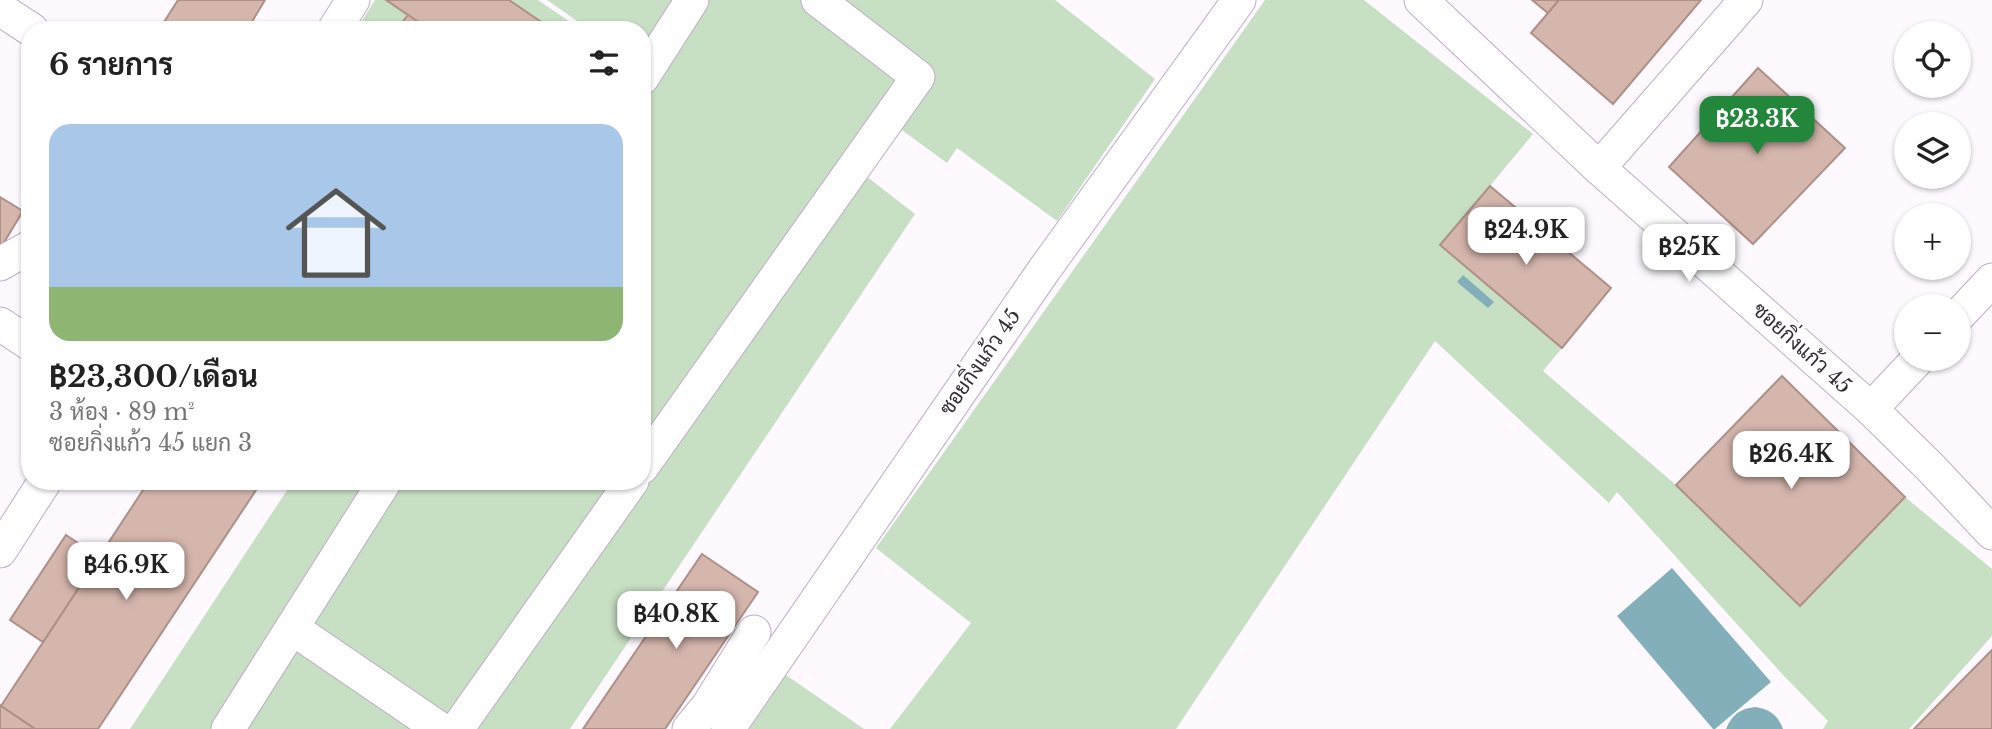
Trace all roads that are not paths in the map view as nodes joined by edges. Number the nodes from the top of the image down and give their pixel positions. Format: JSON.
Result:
{"nodes":[{"id":1,"x":353,"y":0,"type":"edge"},
{"id":2,"x":692,"y":0,"type":"edge"},
{"id":3,"x":818,"y":0,"type":"edge"},
{"id":4,"x":1239,"y":0,"type":"edge"},
{"id":5,"x":1421,"y":0,"type":"edge"},
{"id":6,"x":1746,"y":0,"type":"edge"},
{"id":7,"x":340,"y":21,"type":"edge"},
{"id":8,"x":651,"y":64,"type":"edge"},
{"id":9,"x":1599,"y":168,"type":"junction"},
{"id":10,"x":21,"y":252,"type":"edge"},
{"id":11,"x":0,"y":264,"type":"edge"},
{"id":12,"x":1992,"y":280,"type":"edge"},
{"id":13,"x":1971,"y":302,"type":"edge"},
{"id":14,"x":0,"y":324,"type":"edge"},
{"id":15,"x":21,"y":338,"type":"edge"},
{"id":16,"x":1907,"y":371,"type":"edge"},
{"id":17,"x":1871,"y":409,"type":"junction"},
{"id":18,"x":651,"y":454,"type":"edge"},
{"id":19,"x":38,"y":490,"type":"edge"},
{"id":20,"x":379,"y":490,"type":"edge"},
{"id":21,"x":626,"y":490,"type":"edge"},
{"id":22,"x":1992,"y":533,"type":"edge"},
{"id":23,"x":4,"y":537,"type":"edge"},
{"id":24,"x":292,"y":628,"type":"junction"},
{"id":25,"x":754,"y":632,"type":"dead end"},
{"id":26,"x":714,"y":721,"type":"edge"},
{"id":27,"x":228,"y":729,"type":"edge"},
{"id":28,"x":440,"y":729,"type":"edge"},
{"id":29,"x":457,"y":729,"type":"edge"}],
"edges":[{"from":1,"to":7,"type":"street"},
{"from":2,"to":8,"type":"street"},
{"from":3,"to":18,"type":"street"},
{"from":4,"to":26,"type":"street","name":"ซอยกิ่งแก้ว 45"},
{"from":5,"to":9,"type":"street","name":"ซอยกิ่งแก้ว 45"},
{"from":6,"to":9,"type":"street"},
{"from":9,"to":17,"type":"street","name":"ซอยกิ่งแก้ว 45"},
{"from":10,"to":11,"type":"street"},
{"from":12,"to":13,"type":"street"},
{"from":14,"to":15,"type":"street"},
{"from":16,"to":17,"type":"street"},
{"from":17,"to":22,"type":"street","name":"ซอยกิ่งแก้ว 45"},
{"from":19,"to":23,"type":"street"},
{"from":20,"to":24,"type":"street"},
{"from":21,"to":29,"type":"street"},
{"from":24,"to":27,"type":"street"},
{"from":24,"to":28,"type":"street"},
{"from":25,"to":26,"type":"street"}]}
